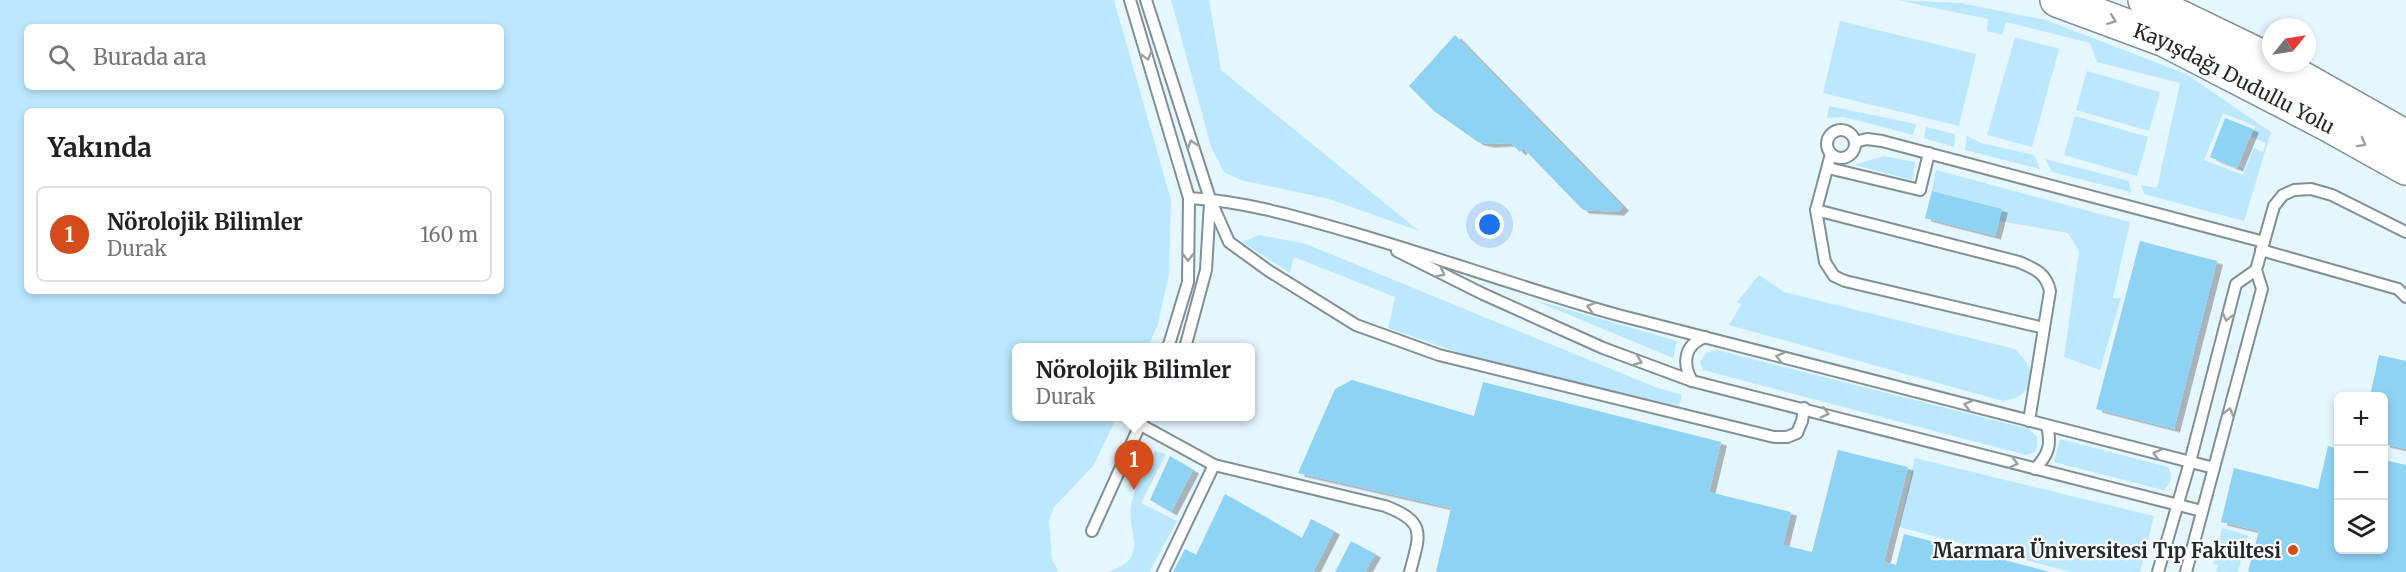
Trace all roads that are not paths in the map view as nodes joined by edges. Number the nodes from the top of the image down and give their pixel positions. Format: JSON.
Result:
{"nodes":[{"id":1,"x":1130,"y":0,"type":"edge"},
{"id":2,"x":1146,"y":0,"type":"edge"},
{"id":3,"x":2057,"y":0,"type":"edge"},
{"id":4,"x":2145,"y":0,"type":"edge"},
{"id":5,"x":2181,"y":0,"type":"edge"},
{"id":6,"x":2262,"y":53,"type":"edge"},
{"id":7,"x":2262,"y":55,"type":"edge"},
{"id":8,"x":2294,"y":72,"type":"edge"},
{"id":9,"x":2406,"y":137,"type":"edge"},
{"id":10,"x":1855,"y":142,"type":"junction"},
{"id":11,"x":1929,"y":153,"type":"junction"},
{"id":12,"x":1831,"y":154,"type":"junction"},
{"id":13,"x":1828,"y":168,"type":"junction"},
{"id":14,"x":2406,"y":168,"type":"edge"},
{"id":15,"x":1189,"y":198,"type":"junction"},
{"id":16,"x":1210,"y":199,"type":"junction"},
{"id":17,"x":1816,"y":210,"type":"junction"},
{"id":18,"x":2406,"y":232,"type":"edge"},
{"id":19,"x":1369,"y":237,"type":"junction"},
{"id":20,"x":2262,"y":246,"type":"junction"},
{"id":21,"x":2256,"y":270,"type":"junction"},
{"id":22,"x":2406,"y":297,"type":"edge"},
{"id":23,"x":2044,"y":328,"type":"junction"},
{"id":24,"x":1705,"y":337,"type":"junction"},
{"id":25,"x":1170,"y":343,"type":"edge"},
{"id":26,"x":1186,"y":343,"type":"edge"},
{"id":27,"x":1692,"y":381,"type":"junction"},
{"id":28,"x":1804,"y":408,"type":"junction"},
{"id":29,"x":1143,"y":421,"type":"edge"},
{"id":30,"x":1147,"y":421,"type":"edge"},
{"id":31,"x":2029,"y":421,"type":"junction"},
{"id":32,"x":2048,"y":426,"type":"junction"},
{"id":33,"x":2190,"y":462,"type":"junction"},
{"id":34,"x":1214,"y":465,"type":"junction"},
{"id":35,"x":2214,"y":468,"type":"junction"},
{"id":36,"x":2035,"y":469,"type":"junction"},
{"id":37,"x":2177,"y":503,"type":"junction"},
{"id":38,"x":2202,"y":511,"type":"junction"},
{"id":39,"x":1092,"y":531,"type":"dead end"},
{"id":40,"x":1163,"y":572,"type":"edge"},
{"id":41,"x":1410,"y":572,"type":"edge"},
{"id":42,"x":2158,"y":572,"type":"edge"},
{"id":43,"x":2186,"y":572,"type":"edge"}],
"edges":[{"from":1,"to":15,"type":"lane","one_way":true},
{"from":16,"to":2,"type":"lane","one_way":true},
{"from":3,"to":14,"type":"main road","name":"Kayışdağı Dudullu Yolu","one_way":true},
{"from":4,"to":7,"type":"main road","name":"Kayışdağı Dudullu Yolu"},
{"from":5,"to":6,"type":"main road"},
{"from":8,"to":9,"type":"main road","name":"Kayışdağı Dudullu Yolu"},
{"from":10,"to":11,"type":"lane"},
{"from":10,"to":12,"type":"lane"},
{"from":10,"to":12,"type":"lane"},
{"from":11,"to":13,"type":"lane"},
{"from":11,"to":20,"type":"lane"},
{"from":12,"to":13,"type":"lane"},
{"from":13,"to":17,"type":"lane"},
{"from":15,"to":16,"type":"lane"},
{"from":15,"to":25,"type":"lane","one_way":true},
{"from":16,"to":19,"type":"lane"},
{"from":16,"to":26,"type":"lane"},
{"from":16,"to":28,"type":"lane"},
{"from":17,"to":23,"type":"lane"},
{"from":17,"to":23,"type":"lane"},
{"from":18,"to":20,"type":"lane"},
{"from":24,"to":19,"type":"lane","one_way":true},
{"from":19,"to":27,"type":"lane","one_way":true},
{"from":20,"to":21,"type":"lane"},
{"from":20,"to":22,"type":"lane"},
{"from":21,"to":33,"type":"lane","one_way":true},
{"from":35,"to":21,"type":"lane","one_way":true},
{"from":23,"to":31,"type":"lane"},
{"from":24,"to":27,"type":"lane"},
{"from":31,"to":24,"type":"lane","one_way":true},
{"from":27,"to":28,"type":"lane"},
{"from":28,"to":36,"type":"lane","one_way":true},
{"from":29,"to":39,"type":"lane"},
{"from":30,"to":34,"type":"lane"},
{"from":31,"to":32,"type":"lane"},
{"from":33,"to":32,"type":"lane","one_way":true},
{"from":32,"to":36,"type":"lane"},
{"from":33,"to":35,"type":"lane"},
{"from":33,"to":37,"type":"lane"},
{"from":34,"to":40,"type":"lane"},
{"from":34,"to":41,"type":"lane"},
{"from":35,"to":38,"type":"lane"},
{"from":36,"to":37,"type":"lane"},
{"from":37,"to":38,"type":"lane"},
{"from":37,"to":42,"type":"lane"},
{"from":38,"to":43,"type":"lane"}]}
